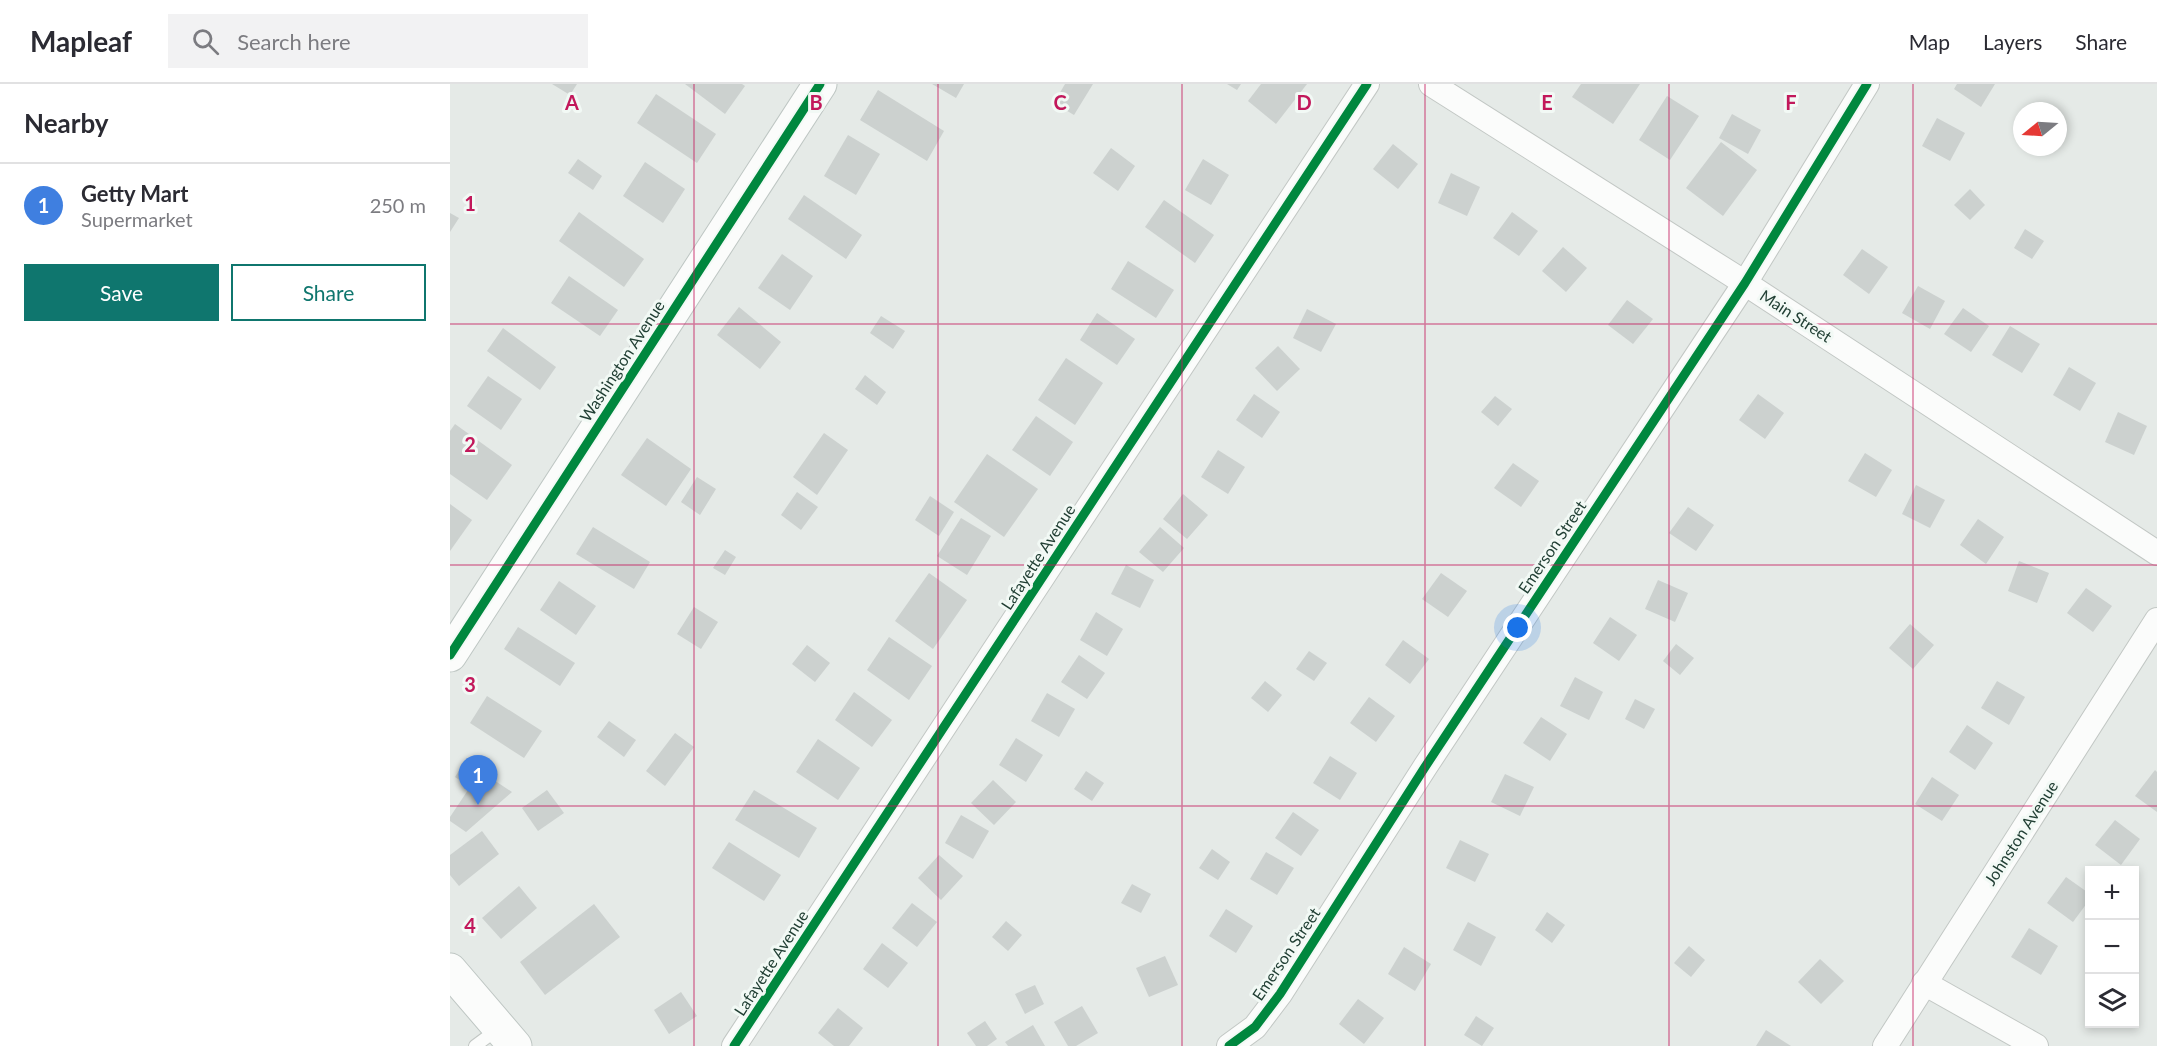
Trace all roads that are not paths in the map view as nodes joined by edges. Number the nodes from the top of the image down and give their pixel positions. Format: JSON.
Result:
{"nodes":[{"id":1,"x":820,"y":84,"type":"edge"},
{"id":2,"x":1367,"y":84,"type":"edge"},
{"id":3,"x":1431,"y":84,"type":"edge"},
{"id":4,"x":1867,"y":84,"type":"edge"},
{"id":5,"x":1745,"y":283,"type":"junction"},
{"id":6,"x":2157,"y":553,"type":"edge"},
{"id":7,"x":2157,"y":620,"type":"edge"},
{"id":8,"x":450,"y":655,"type":"edge"},
{"id":9,"x":450,"y":970,"type":"edge"},
{"id":10,"x":1924,"y":984,"type":"junction"},
{"id":11,"x":496,"y":1040,"type":"edge"},
{"id":12,"x":734,"y":1046,"type":"edge"},
{"id":13,"x":1229,"y":1046,"type":"edge"},
{"id":14,"x":1885,"y":1046,"type":"edge"},
{"id":15,"x":2036,"y":1046,"type":"edge"}],
"edges":[{"from":1,"to":8,"type":"main road","name":"Washington Avenue"},
{"from":2,"to":12,"type":"street","name":"Lafayette Avenue"},
{"from":3,"to":5,"type":"street","name":"Main Street"},
{"from":4,"to":5,"type":"street","name":"Emerson Street"},
{"from":5,"to":6,"type":"street","name":"Main Street"},
{"from":5,"to":13,"type":"street","name":"Emerson Street"},
{"from":7,"to":10,"type":"street","name":"Johnston Avenue"},
{"from":9,"to":11,"type":"main road"},
{"from":10,"to":14,"type":"street","name":"Johnston Avenue"},
{"from":10,"to":15,"type":"street"}]}
